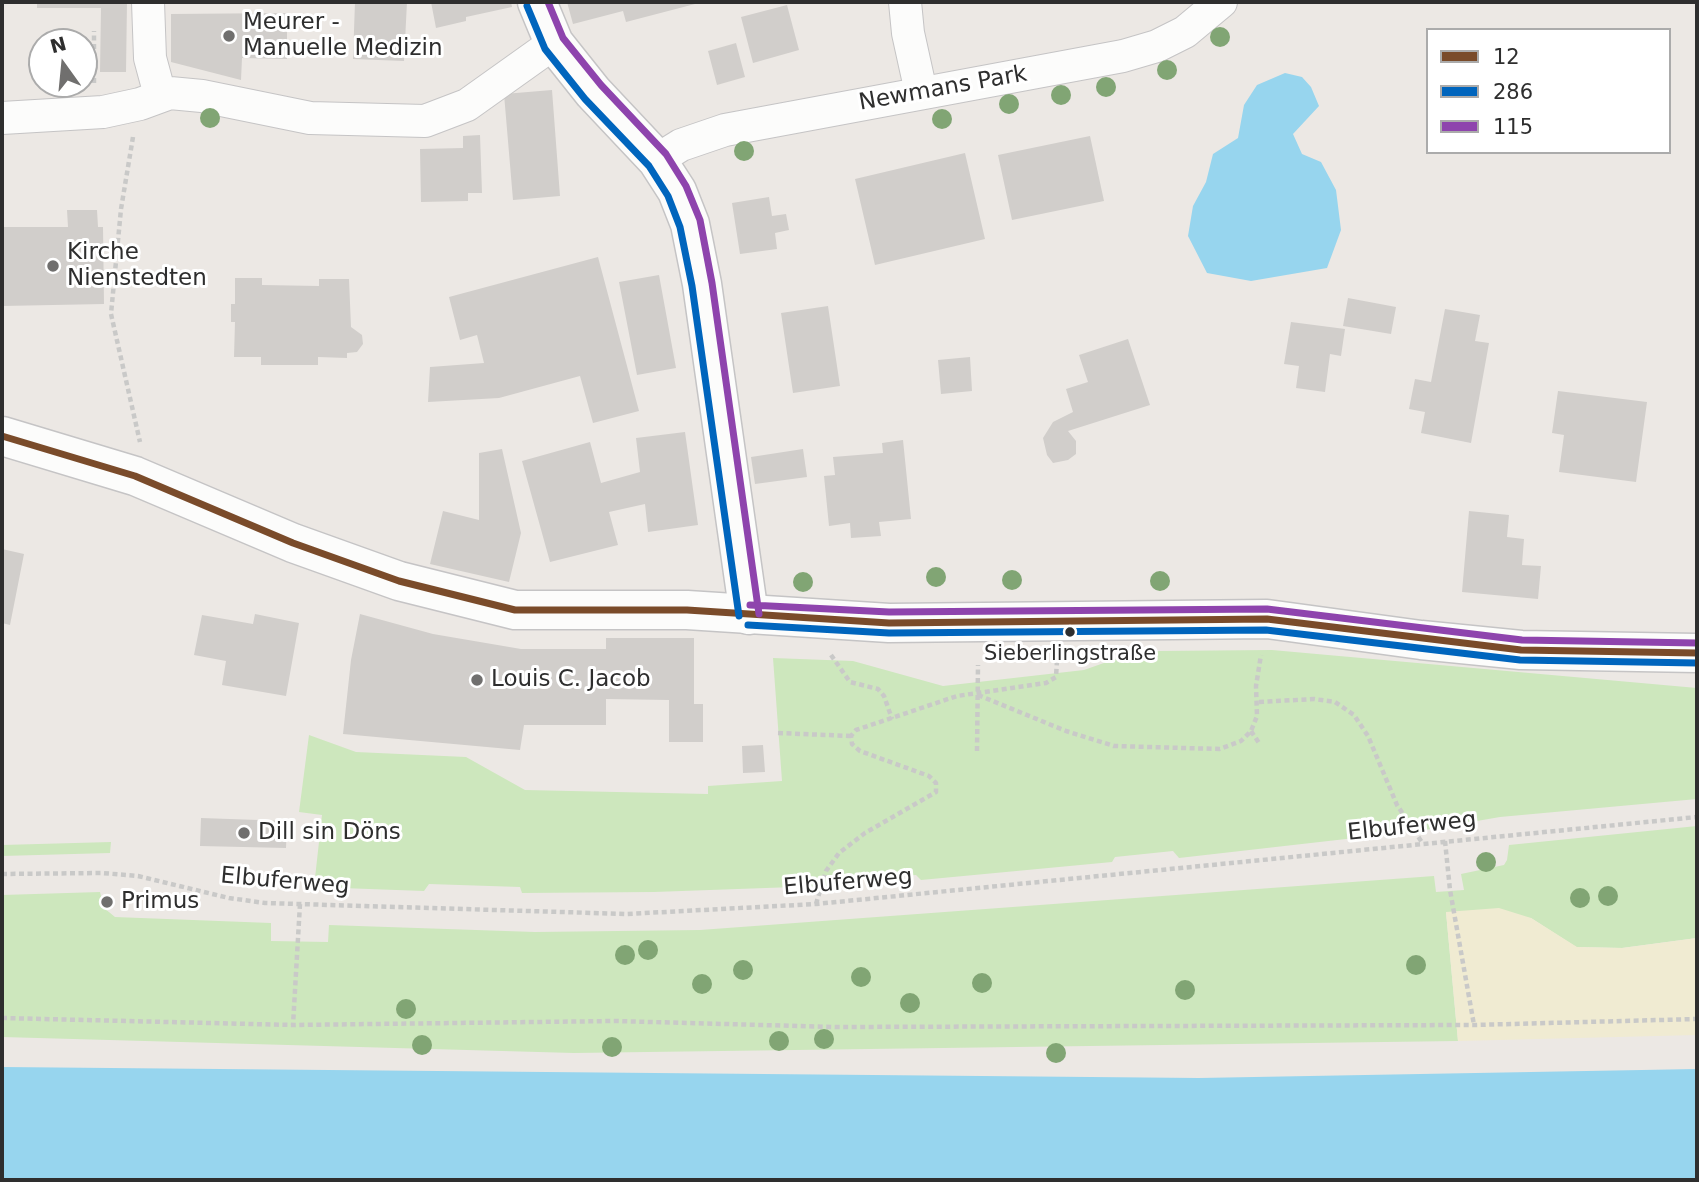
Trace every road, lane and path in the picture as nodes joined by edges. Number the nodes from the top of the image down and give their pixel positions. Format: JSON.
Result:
{"nodes":[{"id":1,"x":148,"y":2,"type":"edge"},
{"id":2,"x":537,"y":2,"type":"edge"},
{"id":3,"x":905,"y":2,"type":"edge"},
{"id":4,"x":1221,"y":2,"type":"edge"},
{"id":5,"x":554,"y":43,"type":"junction"},
{"id":6,"x":921,"y":92,"type":"junction"},
{"id":7,"x":160,"y":95,"type":"junction"},
{"id":8,"x":128,"y":107,"type":"junction"},
{"id":9,"x":2,"y":118,"type":"edge"},
{"id":10,"x":657,"y":160,"type":"junction"},
{"id":11,"x":2,"y":436,"type":"edge"},
{"id":12,"x":135,"y":476,"type":"junction"},
{"id":13,"x":749,"y":615,"type":"junction"},
{"id":14,"x":1697,"y":653,"type":"edge"},
{"id":15,"x":1262,"y":654,"type":"dead end"},
{"id":16,"x":1057,"y":661,"type":"dead end"},
{"id":17,"x":839,"y":665,"type":"dead end"},
{"id":18,"x":978,"y":665,"type":"dead end"},
{"id":19,"x":977,"y":694,"type":"junction"},
{"id":20,"x":1259,"y":702,"type":"junction"},
{"id":21,"x":892,"y":719,"type":"junction"},
{"id":22,"x":1251,"y":731,"type":"junction"},
{"id":23,"x":778,"y":733,"type":"dead end"},
{"id":24,"x":851,"y":736,"type":"junction"},
{"id":25,"x":1259,"y":743,"type":"dead end"},
{"id":26,"x":976,"y":751,"type":"dead end"},
{"id":27,"x":1697,"y":817,"type":"edge"},
{"id":28,"x":1445,"y":841,"type":"junction"},
{"id":29,"x":1423,"y":844,"type":"junction"},
{"id":30,"x":2,"y":874,"type":"edge"},
{"id":31,"x":300,"y":904,"type":"junction"},
{"id":32,"x":816,"y":904,"type":"junction"},
{"id":33,"x":2,"y":1018,"type":"edge"},
{"id":34,"x":1697,"y":1019,"type":"edge"},
{"id":35,"x":293,"y":1025,"type":"junction"},
{"id":36,"x":1474,"y":1025,"type":"junction"}],
"edges":[{"from":1,"to":7,"type":"street"},
{"from":2,"to":5,"type":"main road"},
{"from":3,"to":6,"type":"street"},
{"from":4,"to":6,"type":"street","name":"Newmans Park"},
{"from":5,"to":7,"type":"street"},
{"from":5,"to":10,"type":"main road"},
{"from":6,"to":10,"type":"street","name":"Newmans Park"},
{"from":7,"to":8,"type":"street"},
{"from":8,"to":9,"type":"street"},
{"from":8,"to":12,"type":"path"},
{"from":10,"to":13,"type":"main road"},
{"from":11,"to":12,"type":"main road"},
{"from":12,"to":13,"type":"main road"},
{"from":13,"to":14,"type":"main road"},
{"from":15,"to":20,"type":"path"},
{"from":16,"to":19,"type":"path"},
{"from":17,"to":21,"type":"path"},
{"from":18,"to":19,"type":"path"},
{"from":19,"to":21,"type":"path"},
{"from":19,"to":22,"type":"path"},
{"from":19,"to":26,"type":"path"},
{"from":20,"to":22,"type":"path"},
{"from":20,"to":29,"type":"path"},
{"from":21,"to":24,"type":"path"},
{"from":22,"to":25,"type":"path"},
{"from":23,"to":24,"type":"path"},
{"from":24,"to":32,"type":"path"},
{"from":27,"to":28,"type":"path","name":"Elbuferweg"},
{"from":28,"to":29,"type":"path","name":"Elbuferweg"},
{"from":28,"to":36,"type":"path"},
{"from":29,"to":32,"type":"path","name":"Elbuferweg"},
{"from":30,"to":31,"type":"path","name":"Elbuferweg"},
{"from":31,"to":32,"type":"path","name":"Elbuferweg"},
{"from":31,"to":35,"type":"path"},
{"from":33,"to":35,"type":"path"},
{"from":34,"to":36,"type":"path"},
{"from":35,"to":36,"type":"path"}]}
